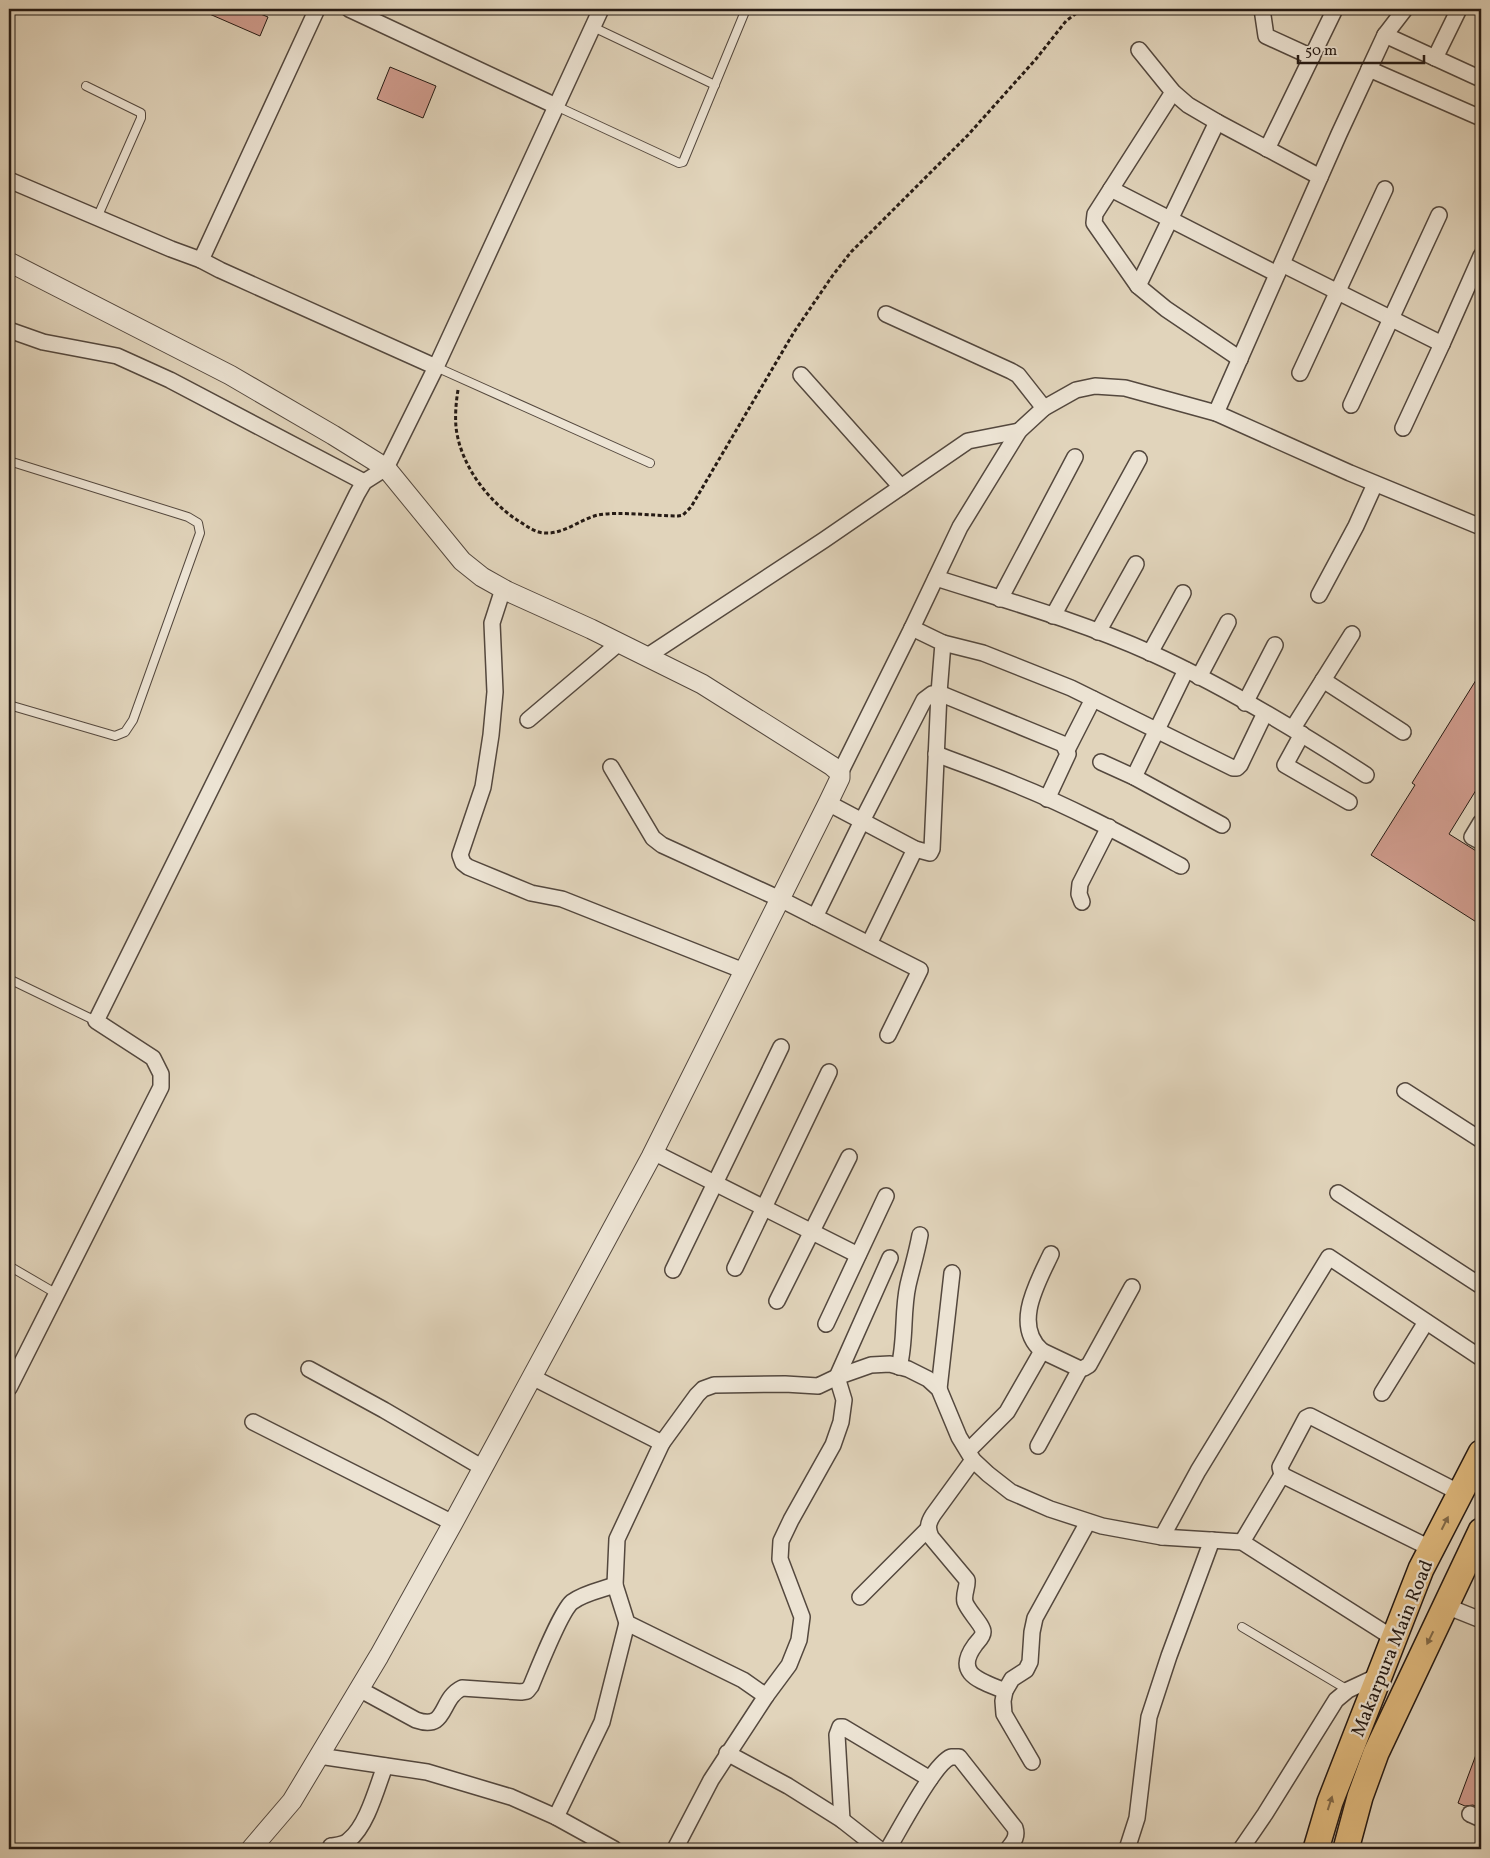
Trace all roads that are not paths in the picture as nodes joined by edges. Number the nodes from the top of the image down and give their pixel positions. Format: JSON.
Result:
{"nodes":[{"id":1,"x":317,"y":9,"type":"edge"},
{"id":2,"x":349,"y":9,"type":"edge"},
{"id":3,"x":602,"y":9,"type":"edge"},
{"id":4,"x":746,"y":9,"type":"edge"},
{"id":5,"x":1262,"y":9,"type":"edge"},
{"id":6,"x":1334,"y":9,"type":"edge"},
{"id":7,"x":1405,"y":9,"type":"edge"},
{"id":8,"x":1459,"y":9,"type":"edge"},
{"id":9,"x":593,"y":27,"type":"junction"},
{"id":10,"x":1385,"y":35,"type":"junction"},
{"id":11,"x":1139,"y":50,"type":"dead end"},
{"id":12,"x":1312,"y":57,"type":"junction"},
{"id":13,"x":1435,"y":58,"type":"junction"},
{"id":14,"x":1369,"y":69,"type":"junction"},
{"id":15,"x":1481,"y":79,"type":"edge"},
{"id":16,"x":715,"y":85,"type":"junction"},
{"id":17,"x":86,"y":86,"type":"dead end"},
{"id":18,"x":1173,"y":92,"type":"junction"},
{"id":19,"x":556,"y":106,"type":"junction"},
{"id":20,"x":1481,"y":118,"type":"edge"},
{"id":21,"x":1217,"y":122,"type":"junction"},
{"id":22,"x":1268,"y":150,"type":"junction"},
{"id":23,"x":1320,"y":177,"type":"junction"},
{"id":24,"x":9,"y":180,"type":"edge"},
{"id":25,"x":1111,"y":188,"type":"junction"},
{"id":26,"x":1385,"y":190,"type":"dead end"},
{"id":27,"x":1439,"y":216,"type":"dead end"},
{"id":28,"x":97,"y":218,"type":"junction"},
{"id":29,"x":1170,"y":219,"type":"junction"},
{"id":30,"x":1481,"y":256,"type":"edge"},
{"id":31,"x":200,"y":260,"type":"junction"},
{"id":32,"x":9,"y":262,"type":"edge"},
{"id":33,"x":1279,"y":269,"type":"junction"},
{"id":34,"x":1138,"y":286,"type":"junction"},
{"id":35,"x":1337,"y":292,"type":"junction"},
{"id":36,"x":886,"y":314,"type":"dead end"},
{"id":37,"x":1391,"y":319,"type":"junction"},
{"id":38,"x":9,"y":330,"type":"edge"},
{"id":39,"x":1442,"y":344,"type":"junction"},
{"id":40,"x":1240,"y":359,"type":"junction"},
{"id":41,"x":436,"y":367,"type":"junction"},
{"id":42,"x":1300,"y":373,"type":"dead end"},
{"id":43,"x":801,"y":375,"type":"dead end"},
{"id":44,"x":1351,"y":405,"type":"dead end"},
{"id":45,"x":1044,"y":408,"type":"junction"},
{"id":46,"x":1216,"y":413,"type":"junction"},
{"id":47,"x":1403,"y":428,"type":"dead end"},
{"id":48,"x":1019,"y":431,"type":"junction"},
{"id":49,"x":1075,"y":457,"type":"dead end"},
{"id":50,"x":1139,"y":459,"type":"dead end"},
{"id":51,"x":9,"y":461,"type":"edge"},
{"id":52,"x":650,"y":463,"type":"dead end"},
{"id":53,"x":386,"y":468,"type":"junction"},
{"id":54,"x":364,"y":482,"type":"junction"},
{"id":55,"x":1375,"y":484,"type":"junction"},
{"id":56,"x":901,"y":487,"type":"junction"},
{"id":57,"x":1481,"y":527,"type":"edge"},
{"id":58,"x":1136,"y":564,"type":"dead end"},
{"id":59,"x":936,"y":578,"type":"junction"},
{"id":60,"x":503,"y":589,"type":"junction"},
{"id":61,"x":1183,"y":593,"type":"dead end"},
{"id":62,"x":1319,"y":595,"type":"dead end"},
{"id":63,"x":1000,"y":599,"type":"junction"},
{"id":64,"x":1052,"y":616,"type":"junction"},
{"id":65,"x":1228,"y":622,"type":"dead end"},
{"id":66,"x":912,"y":628,"type":"junction"},
{"id":67,"x":1098,"y":632,"type":"junction"},
{"id":68,"x":1352,"y":634,"type":"dead end"},
{"id":69,"x":619,"y":643,"type":"junction"},
{"id":70,"x":943,"y":643,"type":"junction"},
{"id":71,"x":1275,"y":644,"type":"dead end"},
{"id":72,"x":1150,"y":653,"type":"junction"},
{"id":73,"x":646,"y":657,"type":"junction"},
{"id":74,"x":1193,"y":673,"type":"junction"},
{"id":75,"x":1323,"y":680,"type":"junction"},
{"id":76,"x":939,"y":693,"type":"junction"},
{"id":77,"x":1093,"y":699,"type":"junction"},
{"id":78,"x":1245,"y":702,"type":"junction"},
{"id":79,"x":9,"y":705,"type":"edge"},
{"id":80,"x":1265,"y":713,"type":"junction"},
{"id":81,"x":528,"y":720,"type":"dead end"},
{"id":82,"x":1157,"y":730,"type":"junction"},
{"id":83,"x":1297,"y":731,"type":"junction"},
{"id":84,"x":1403,"y":732,"type":"dead end"},
{"id":85,"x":1067,"y":750,"type":"junction"},
{"id":86,"x":936,"y":754,"type":"junction"},
{"id":87,"x":1101,"y":762,"type":"dead end"},
{"id":88,"x":611,"y":767,"type":"dead end"},
{"id":89,"x":840,"y":773,"type":"junction"},
{"id":90,"x":1366,"y":775,"type":"dead end"},
{"id":91,"x":1134,"y":777,"type":"junction"},
{"id":92,"x":1047,"y":799,"type":"junction"},
{"id":93,"x":1349,"y":802,"type":"dead end"},
{"id":94,"x":828,"y":803,"type":"junction"},
{"id":95,"x":862,"y":821,"type":"junction"},
{"id":96,"x":1481,"y":822,"type":"edge"},
{"id":97,"x":1222,"y":825,"type":"dead end"},
{"id":98,"x":1109,"y":827,"type":"junction"},
{"id":99,"x":1481,"y":842,"type":"edge"},
{"id":100,"x":915,"y":849,"type":"junction"},
{"id":101,"x":1181,"y":866,"type":"dead end"},
{"id":102,"x":780,"y":899,"type":"junction"},
{"id":103,"x":1082,"y":902,"type":"dead end"},
{"id":104,"x":815,"y":917,"type":"junction"},
{"id":105,"x":869,"y":944,"type":"junction"},
{"id":106,"x":744,"y":971,"type":"junction"},
{"id":107,"x":9,"y":978,"type":"edge"},
{"id":108,"x":96,"y":1021,"type":"junction"},
{"id":109,"x":888,"y":1035,"type":"dead end"},
{"id":110,"x":781,"y":1047,"type":"dead end"},
{"id":111,"x":829,"y":1072,"type":"dead end"},
{"id":112,"x":1405,"y":1091,"type":"dead end"},
{"id":113,"x":1481,"y":1140,"type":"edge"},
{"id":114,"x":653,"y":1152,"type":"junction"},
{"id":115,"x":848,"y":1157,"type":"dead end"},
{"id":116,"x":715,"y":1183,"type":"junction"},
{"id":117,"x":1338,"y":1193,"type":"dead end"},
{"id":118,"x":886,"y":1196,"type":"dead end"},
{"id":119,"x":764,"y":1208,"type":"junction"},
{"id":120,"x":810,"y":1231,"type":"junction"},
{"id":121,"x":920,"y":1236,"type":"dead end"},
{"id":122,"x":1050,"y":1254,"type":"dead end"},
{"id":123,"x":858,"y":1255,"type":"junction"},
{"id":124,"x":890,"y":1258,"type":"dead end"},
{"id":125,"x":9,"y":1266,"type":"edge"},
{"id":126,"x":734,"y":1268,"type":"dead end"},
{"id":127,"x":673,"y":1270,"type":"dead end"},
{"id":128,"x":952,"y":1273,"type":"dead end"},
{"id":129,"x":1481,"y":1286,"type":"edge"},
{"id":130,"x":1132,"y":1287,"type":"dead end"},
{"id":131,"x":57,"y":1294,"type":"junction"},
{"id":132,"x":777,"y":1301,"type":"dead end"},
{"id":133,"x":1426,"y":1322,"type":"junction"},
{"id":134,"x":826,"y":1324,"type":"dead end"},
{"id":135,"x":1042,"y":1352,"type":"junction"},
{"id":136,"x":1481,"y":1358,"type":"edge"},
{"id":137,"x":899,"y":1367,"type":"junction"},
{"id":138,"x":309,"y":1369,"type":"dead end"},
{"id":139,"x":1080,"y":1369,"type":"junction"},
{"id":140,"x":532,"y":1376,"type":"junction"},
{"id":141,"x":836,"y":1377,"type":"junction"},
{"id":142,"x":9,"y":1388,"type":"edge"},
{"id":143,"x":939,"y":1390,"type":"junction"},
{"id":144,"x":1382,"y":1393,"type":"dead end"},
{"id":145,"x":253,"y":1422,"type":"dead end"},
{"id":146,"x":662,"y":1443,"type":"junction"},
{"id":147,"x":1038,"y":1446,"type":"dead end"},
{"id":148,"x":1481,"y":1453,"type":"edge"},
{"id":149,"x":971,"y":1455,"type":"junction"},
{"id":150,"x":483,"y":1468,"type":"junction"},
{"id":151,"x":1282,"y":1475,"type":"junction"},
{"id":152,"x":1460,"y":1494,"type":"junction"},
{"id":153,"x":1088,"y":1522,"type":"junction"},
{"id":154,"x":453,"y":1523,"type":"junction"},
{"id":155,"x":928,"y":1529,"type":"junction"},
{"id":156,"x":1481,"y":1531,"type":"edge"},
{"id":157,"x":1162,"y":1537,"type":"junction"},
{"id":158,"x":1212,"y":1540,"type":"junction"},
{"id":159,"x":1242,"y":1542,"type":"junction"},
{"id":160,"x":1432,"y":1549,"type":"junction"},
{"id":161,"x":615,"y":1586,"type":"junction"},
{"id":162,"x":860,"y":1597,"type":"dead end"},
{"id":163,"x":1446,"y":1606,"type":"junction"},
{"id":164,"x":1481,"y":1620,"type":"edge"},
{"id":165,"x":627,"y":1623,"type":"junction"},
{"id":166,"x":1242,"y":1627,"type":"dead end"},
{"id":167,"x":1393,"y":1638,"type":"junction"},
{"id":168,"x":1378,"y":1676,"type":"junction"},
{"id":169,"x":359,"y":1690,"type":"junction"},
{"id":170,"x":1348,"y":1690,"type":"junction"},
{"id":171,"x":1005,"y":1691,"type":"junction"},
{"id":172,"x":766,"y":1696,"type":"junction"},
{"id":173,"x":727,"y":1753,"type":"junction"},
{"id":174,"x":319,"y":1756,"type":"junction"},
{"id":175,"x":1032,"y":1762,"type":"dead end"},
{"id":176,"x":385,"y":1766,"type":"junction"},
{"id":177,"x":930,"y":1779,"type":"junction"},
{"id":178,"x":556,"y":1817,"type":"junction"},
{"id":179,"x":842,"y":1820,"type":"junction"},
{"id":180,"x":593,"y":1844,"type":"edge"},
{"id":181,"x":331,"y":1846,"type":"dead end"},
{"id":182,"x":251,"y":1849,"type":"edge"},
{"id":183,"x":614,"y":1849,"type":"edge"},
{"id":184,"x":675,"y":1849,"type":"edge"},
{"id":185,"x":879,"y":1849,"type":"edge"},
{"id":186,"x":888,"y":1849,"type":"edge"},
{"id":187,"x":1008,"y":1849,"type":"edge"},
{"id":188,"x":1127,"y":1849,"type":"edge"},
{"id":189,"x":1241,"y":1849,"type":"edge"},
{"id":190,"x":1316,"y":1849,"type":"edge"},
{"id":191,"x":1346,"y":1849,"type":"edge"}],
"edges":[{"from":1,"to":31,"type":"street"},
{"from":2,"to":19,"type":"street"},
{"from":3,"to":9,"type":"street"},
{"from":4,"to":16,"type":"lane"},
{"from":5,"to":12,"type":"street"},
{"from":6,"to":12,"type":"street"},
{"from":7,"to":10,"type":"street"},
{"from":8,"to":13,"type":"street"},
{"from":9,"to":16,"type":"lane"},
{"from":9,"to":19,"type":"street"},
{"from":10,"to":13,"type":"street"},
{"from":10,"to":14,"type":"street"},
{"from":11,"to":18,"type":"street"},
{"from":12,"to":22,"type":"street"},
{"from":13,"to":15,"type":"street"},
{"from":14,"to":20,"type":"street"},
{"from":14,"to":23,"type":"street"},
{"from":16,"to":19,"type":"lane"},
{"from":17,"to":28,"type":"lane"},
{"from":18,"to":21,"type":"street"},
{"from":18,"to":25,"type":"street"},
{"from":19,"to":41,"type":"street"},
{"from":21,"to":22,"type":"street"},
{"from":21,"to":29,"type":"street"},
{"from":22,"to":23,"type":"street"},
{"from":23,"to":33,"type":"street"},
{"from":24,"to":28,"type":"street"},
{"from":25,"to":29,"type":"street"},
{"from":25,"to":34,"type":"street"},
{"from":26,"to":35,"type":"street"},
{"from":27,"to":37,"type":"street"},
{"from":28,"to":31,"type":"street"},
{"from":29,"to":33,"type":"street"},
{"from":29,"to":34,"type":"street"},
{"from":30,"to":39,"type":"street"},
{"from":31,"to":41,"type":"street"},
{"from":32,"to":53,"type":"street"},
{"from":33,"to":35,"type":"street"},
{"from":33,"to":40,"type":"street"},
{"from":34,"to":40,"type":"street"},
{"from":35,"to":37,"type":"street"},
{"from":35,"to":42,"type":"street"},
{"from":36,"to":45,"type":"street"},
{"from":37,"to":39,"type":"street"},
{"from":37,"to":44,"type":"street"},
{"from":38,"to":54,"type":"street"},
{"from":39,"to":47,"type":"street"},
{"from":40,"to":46,"type":"street"},
{"from":41,"to":52,"type":"lane"},
{"from":41,"to":53,"type":"street"},
{"from":43,"to":56,"type":"street"},
{"from":45,"to":46,"type":"street"},
{"from":45,"to":48,"type":"street"},
{"from":46,"to":55,"type":"street"},
{"from":48,"to":56,"type":"street"},
{"from":48,"to":59,"type":"street"},
{"from":49,"to":63,"type":"street"},
{"from":50,"to":64,"type":"street"},
{"from":51,"to":79,"type":"lane"},
{"from":53,"to":54,"type":"street"},
{"from":53,"to":60,"type":"street"},
{"from":54,"to":108,"type":"street"},
{"from":55,"to":57,"type":"street"},
{"from":55,"to":62,"type":"street"},
{"from":56,"to":73,"type":"street"},
{"from":58,"to":67,"type":"street"},
{"from":59,"to":63,"type":"street"},
{"from":59,"to":66,"type":"street"},
{"from":60,"to":69,"type":"street"},
{"from":60,"to":106,"type":"street"},
{"from":61,"to":72,"type":"street"},
{"from":63,"to":64,"type":"street"},
{"from":64,"to":67,"type":"street"},
{"from":65,"to":74,"type":"street"},
{"from":66,"to":70,"type":"street"},
{"from":66,"to":89,"type":"street"},
{"from":67,"to":72,"type":"street"},
{"from":68,"to":75,"type":"street"},
{"from":69,"to":73,"type":"street"},
{"from":69,"to":81,"type":"street"},
{"from":70,"to":76,"type":"street"},
{"from":70,"to":77,"type":"street"},
{"from":71,"to":78,"type":"street"},
{"from":72,"to":74,"type":"street"},
{"from":73,"to":89,"type":"street"},
{"from":74,"to":78,"type":"street"},
{"from":74,"to":82,"type":"street"},
{"from":75,"to":83,"type":"street"},
{"from":75,"to":84,"type":"street"},
{"from":76,"to":85,"type":"street"},
{"from":76,"to":86,"type":"street"},
{"from":76,"to":95,"type":"street"},
{"from":77,"to":82,"type":"street"},
{"from":77,"to":85,"type":"street"},
{"from":78,"to":80,"type":"street"},
{"from":80,"to":82,"type":"street"},
{"from":80,"to":83,"type":"street"},
{"from":82,"to":91,"type":"street"},
{"from":83,"to":90,"type":"street"},
{"from":83,"to":93,"type":"street"},
{"from":85,"to":92,"type":"street"},
{"from":86,"to":92,"type":"street"},
{"from":86,"to":100,"type":"street"},
{"from":87,"to":91,"type":"street"},
{"from":88,"to":102,"type":"street"},
{"from":89,"to":94,"type":"street"},
{"from":91,"to":97,"type":"street"},
{"from":92,"to":98,"type":"street"},
{"from":94,"to":95,"type":"street"},
{"from":94,"to":102,"type":"street"},
{"from":95,"to":100,"type":"street"},
{"from":95,"to":104,"type":"street"},
{"from":96,"to":99,"type":"street"},
{"from":98,"to":101,"type":"street"},
{"from":98,"to":103,"type":"street"},
{"from":100,"to":105,"type":"street"},
{"from":102,"to":104,"type":"street"},
{"from":102,"to":106,"type":"street"},
{"from":104,"to":105,"type":"street"},
{"from":105,"to":109,"type":"street"},
{"from":106,"to":114,"type":"street"},
{"from":107,"to":108,"type":"lane"},
{"from":108,"to":131,"type":"street"},
{"from":110,"to":116,"type":"street"},
{"from":111,"to":119,"type":"street"},
{"from":112,"to":113,"type":"street"},
{"from":114,"to":116,"type":"street"},
{"from":114,"to":140,"type":"street"},
{"from":115,"to":120,"type":"street"},
{"from":116,"to":119,"type":"street"},
{"from":116,"to":127,"type":"street"},
{"from":117,"to":129,"type":"street"},
{"from":118,"to":123,"type":"street"},
{"from":119,"to":120,"type":"street"},
{"from":119,"to":126,"type":"street"},
{"from":120,"to":123,"type":"street"},
{"from":120,"to":132,"type":"street"},
{"from":121,"to":137,"type":"street"},
{"from":122,"to":135,"type":"street"},
{"from":123,"to":134,"type":"street"},
{"from":124,"to":141,"type":"street"},
{"from":125,"to":131,"type":"lane"},
{"from":128,"to":143,"type":"street"},
{"from":130,"to":139,"type":"street"},
{"from":131,"to":142,"type":"street"},
{"from":133,"to":136,"type":"street"},
{"from":133,"to":144,"type":"street"},
{"from":133,"to":157,"type":"street"},
{"from":135,"to":139,"type":"street"},
{"from":135,"to":149,"type":"street"},
{"from":137,"to":141,"type":"street"},
{"from":137,"to":143,"type":"street"},
{"from":138,"to":150,"type":"street"},
{"from":139,"to":147,"type":"street"},
{"from":140,"to":146,"type":"street"},
{"from":140,"to":150,"type":"street"},
{"from":141,"to":146,"type":"street"},
{"from":141,"to":172,"type":"street"},
{"from":143,"to":149,"type":"street"},
{"from":145,"to":154,"type":"street"},
{"from":146,"to":161,"type":"street"},
{"from":148,"to":152,"type":"highway","name":"Makarpura Main Road"},
{"from":149,"to":153,"type":"street"},
{"from":149,"to":155,"type":"street"},
{"from":150,"to":154,"type":"street"},
{"from":151,"to":152,"type":"street"},
{"from":151,"to":159,"type":"street"},
{"from":151,"to":160,"type":"street"},
{"from":160,"to":152,"type":"highway","name":"Makarpura Main Road","one_way":true},
{"from":153,"to":157,"type":"street"},
{"from":153,"to":171,"type":"street"},
{"from":154,"to":169,"type":"street"},
{"from":155,"to":162,"type":"street"},
{"from":155,"to":171,"type":"street"},
{"from":156,"to":163,"type":"highway","name":"Makarpura Main Road"},
{"from":157,"to":158,"type":"street"},
{"from":158,"to":159,"type":"street"},
{"from":158,"to":188,"type":"street"},
{"from":159,"to":167,"type":"street"},
{"from":160,"to":167,"type":"highway","name":"Makarpura Main Road"},
{"from":161,"to":165,"type":"street"},
{"from":161,"to":169,"type":"street"},
{"from":163,"to":164,"type":"street"},
{"from":163,"to":191,"type":"highway","name":"Makarpura Main Road","one_way":true},
{"from":165,"to":172,"type":"street"},
{"from":165,"to":178,"type":"street"},
{"from":166,"to":170,"type":"lane"},
{"from":167,"to":168,"type":"highway","name":"Makarpura Main Road"},
{"from":168,"to":170,"type":"street"},
{"from":190,"to":168,"type":"highway","name":"Makarpura Main Road","one_way":true},
{"from":169,"to":174,"type":"street"},
{"from":170,"to":189,"type":"street"},
{"from":171,"to":175,"type":"street"},
{"from":172,"to":173,"type":"street"},
{"from":173,"to":179,"type":"street"},
{"from":173,"to":184,"type":"street"},
{"from":174,"to":176,"type":"street"},
{"from":174,"to":182,"type":"street"},
{"from":176,"to":178,"type":"street"},
{"from":176,"to":181,"type":"street"},
{"from":177,"to":179,"type":"street"},
{"from":177,"to":186,"type":"street"},
{"from":177,"to":187,"type":"street"},
{"from":178,"to":180,"type":"street"},
{"from":179,"to":185,"type":"street"},
{"from":180,"to":183,"type":"street"}]}
